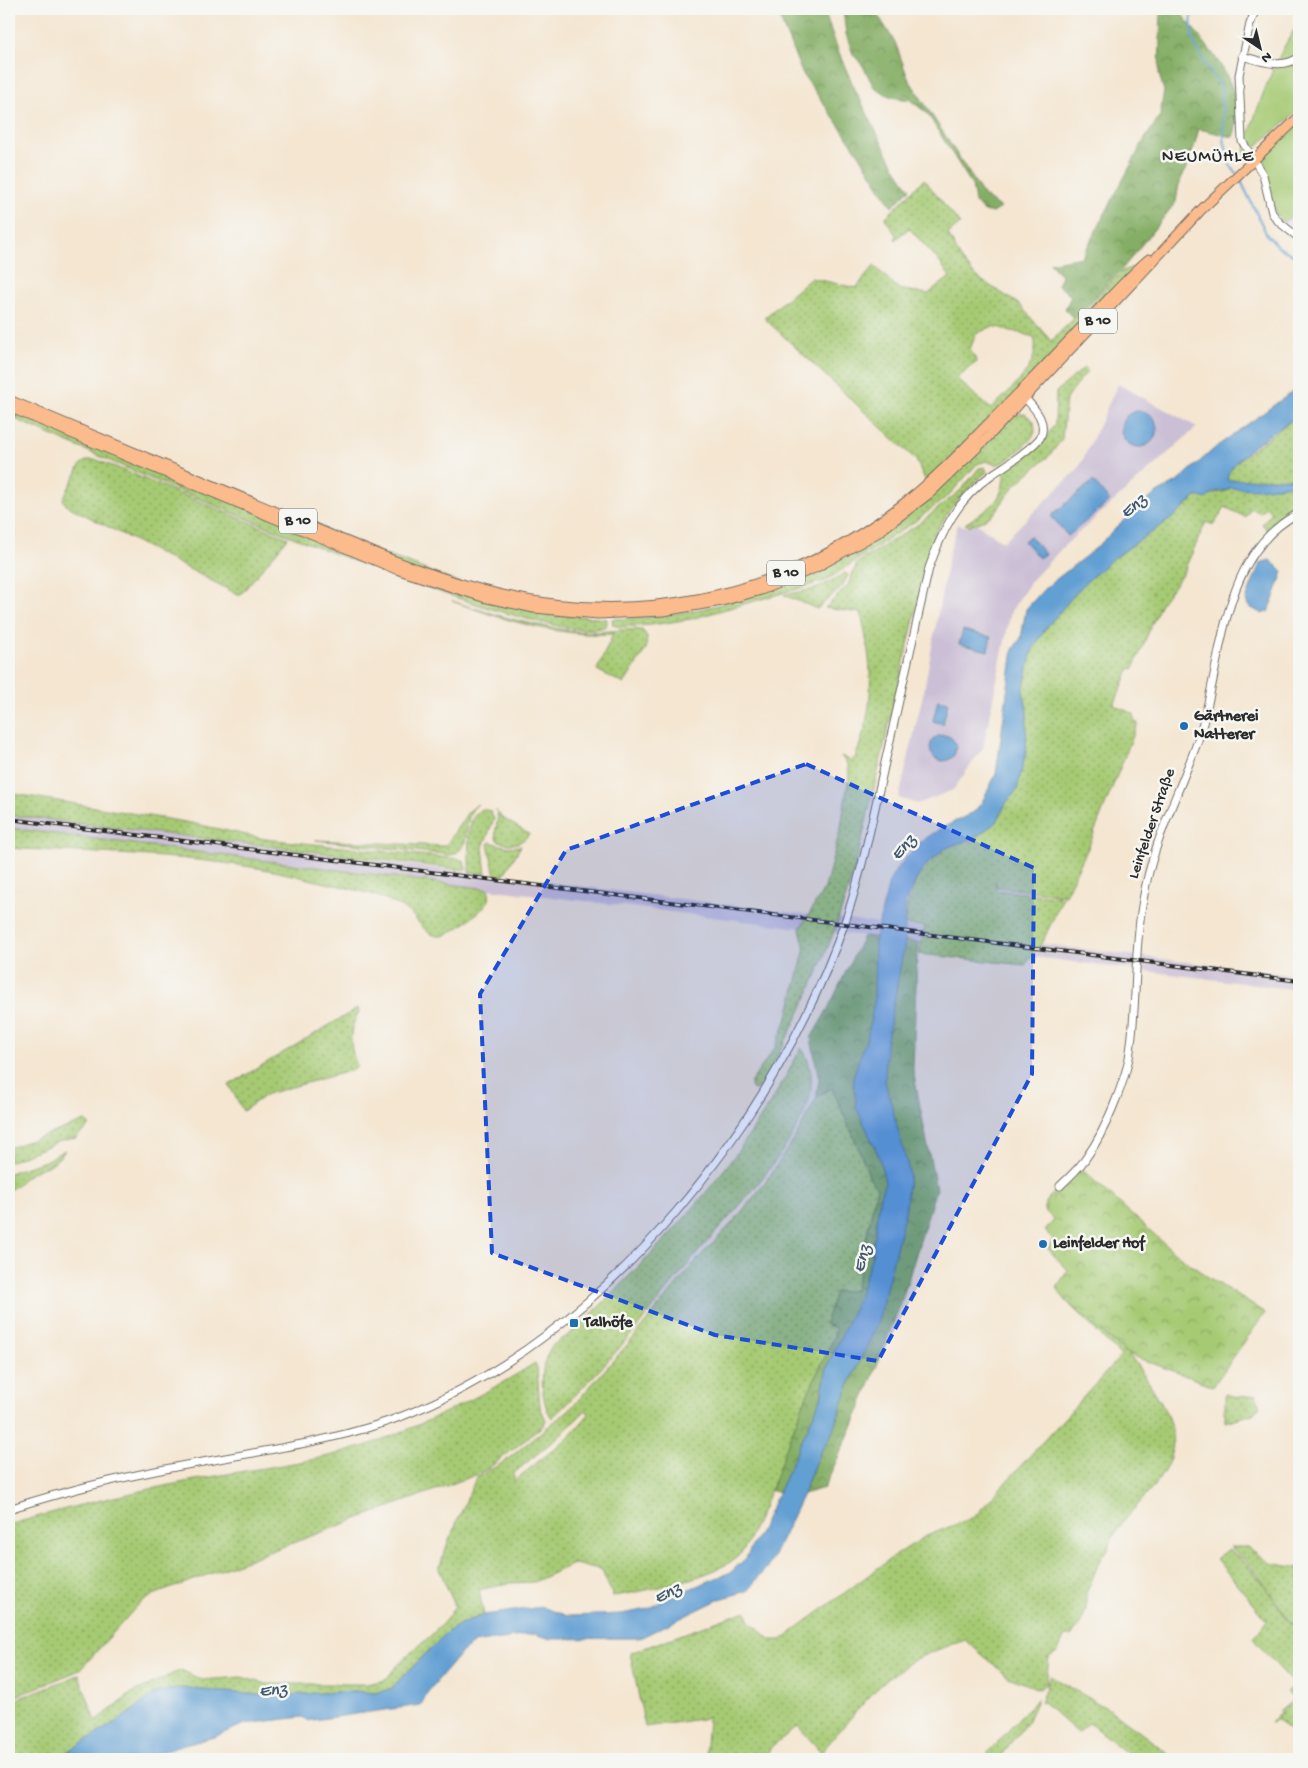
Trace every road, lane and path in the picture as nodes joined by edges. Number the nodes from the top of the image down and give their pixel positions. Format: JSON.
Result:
{"nodes":[{"id":1,"x":1256,"y":9,"type":"edge"},
{"id":2,"x":1242,"y":56,"type":"junction"},
{"id":3,"x":1299,"y":57,"type":"edge"},
{"id":4,"x":1299,"y":117,"type":"edge"},
{"id":5,"x":1252,"y":159,"type":"junction"},
{"id":6,"x":1299,"y":238,"type":"edge"},
{"id":7,"x":1169,"y":242,"type":"junction"},
{"id":8,"x":1024,"y":391,"type":"junction"},
{"id":9,"x":9,"y":400,"type":"edge"},
{"id":10,"x":9,"y":407,"type":"edge"},
{"id":11,"x":1299,"y":512,"type":"edge"},
{"id":12,"x":1060,"y":1186,"type":"dead end"},
{"id":13,"x":9,"y":1509,"type":"edge"}],
"edges":[{"from":1,"to":2,"type":"street"},
{"from":2,"to":3,"type":"street"},
{"from":2,"to":5,"type":"street"},
{"from":4,"to":5,"type":"main road","number":"B 10"},
{"from":5,"to":6,"type":"street"},
{"from":5,"to":7,"type":"main road","number":"B 10"},
{"from":7,"to":8,"type":"main road","number":"B 10"},
{"from":7,"to":8,"type":"main road","number":"B 10"},
{"from":8,"to":9,"type":"main road","number":"B 10"},
{"from":8,"to":10,"type":"main road","number":"B 10"},
{"from":8,"to":13,"type":"street"},
{"from":11,"to":12,"type":"street","name":"Leinfelder Straße"}]}
